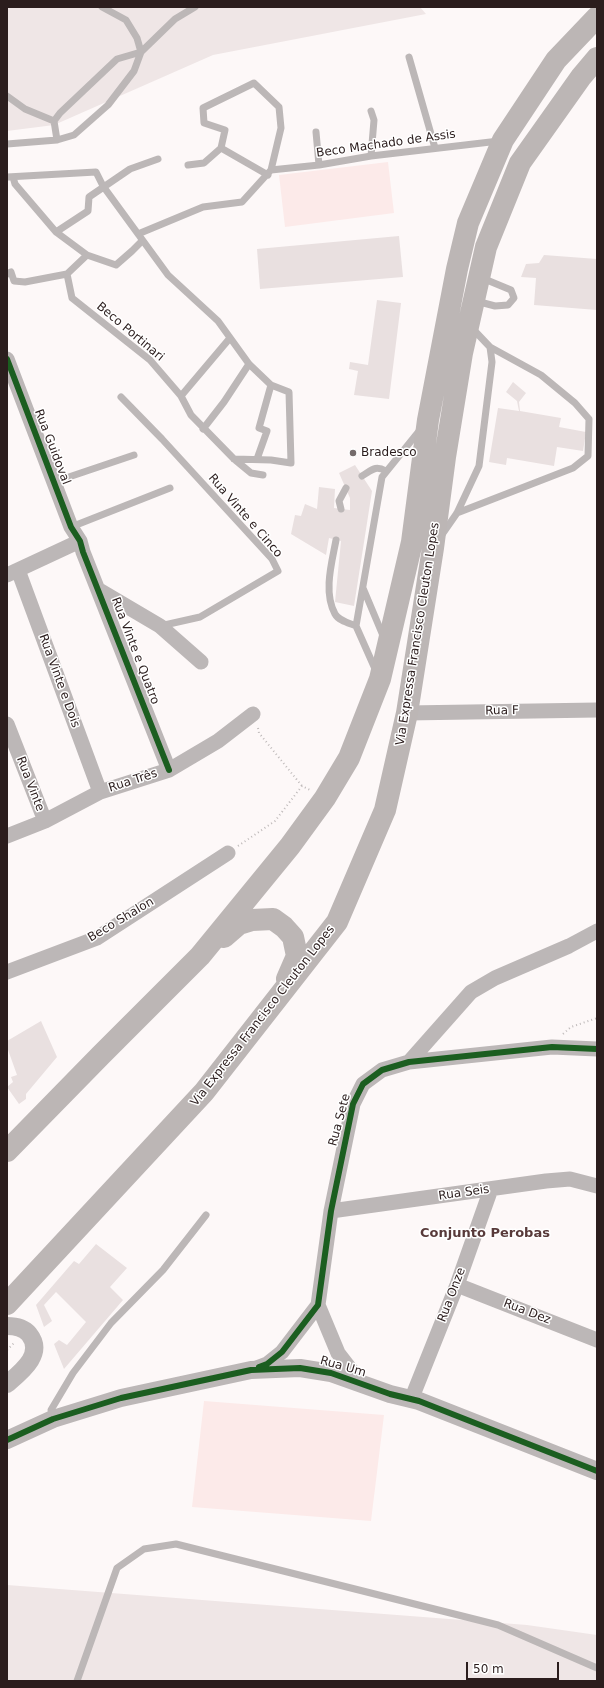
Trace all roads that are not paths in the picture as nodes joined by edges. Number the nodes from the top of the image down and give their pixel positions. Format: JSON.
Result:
{"nodes":[{"id":1,"x":102,"y":7,"type":"edge"},
{"id":2,"x":195,"y":7,"type":"edge"},
{"id":3,"x":597,"y":17,"type":"edge"},
{"id":4,"x":141,"y":52,"type":"junction"},
{"id":5,"x":409,"y":57,"type":"dead end"},
{"id":6,"x":597,"y":58,"type":"edge"},
{"id":7,"x":7,"y":96,"type":"edge"},
{"id":8,"x":371,"y":111,"type":"dead end"},
{"id":9,"x":54,"y":121,"type":"junction"},
{"id":10,"x":316,"y":132,"type":"dead end"},
{"id":11,"x":57,"y":140,"type":"junction"},
{"id":12,"x":503,"y":140,"type":"junction"},
{"id":13,"x":7,"y":144,"type":"edge"},
{"id":14,"x":221,"y":148,"type":"junction"},
{"id":15,"x":435,"y":148,"type":"junction"},
{"id":16,"x":371,"y":156,"type":"junction"},
{"id":17,"x":158,"y":159,"type":"dead end"},
{"id":18,"x":188,"y":165,"type":"dead end"},
{"id":19,"x":319,"y":165,"type":"junction"},
{"id":20,"x":270,"y":173,"type":"junction"},
{"id":21,"x":10,"y":177,"type":"edge"},
{"id":22,"x":104,"y":186,"type":"junction"},
{"id":23,"x":56,"y":232,"type":"junction"},
{"id":24,"x":140,"y":237,"type":"junction"},
{"id":25,"x":87,"y":255,"type":"junction"},
{"id":26,"x":7,"y":274,"type":"edge"},
{"id":27,"x":66,"y":274,"type":"junction"},
{"id":28,"x":479,"y":276,"type":"junction"},
{"id":29,"x":474,"y":300,"type":"junction"},
{"id":30,"x":468,"y":323,"type":"junction"},
{"id":31,"x":230,"y":338,"type":"junction"},
{"id":32,"x":490,"y":347,"type":"junction"},
{"id":33,"x":7,"y":359,"type":"edge"},
{"id":34,"x":249,"y":364,"type":"junction"},
{"id":35,"x":271,"y":385,"type":"junction"},
{"id":36,"x":181,"y":396,"type":"junction"},
{"id":37,"x":121,"y":397,"type":"dead end"},
{"id":38,"x":428,"y":420,"type":"junction"},
{"id":39,"x":203,"y":429,"type":"junction"},
{"id":40,"x":134,"y":455,"type":"dead end"},
{"id":41,"x":234,"y":459,"type":"junction"},
{"id":42,"x":257,"y":459,"type":"junction"},
{"id":43,"x":386,"y":471,"type":"junction"},
{"id":44,"x":263,"y":475,"type":"dead end"},
{"id":45,"x":362,"y":476,"type":"dead end"},
{"id":46,"x":54,"y":482,"type":"junction"},
{"id":47,"x":170,"y":488,"type":"dead end"},
{"id":48,"x":346,"y":488,"type":"dead end"},
{"id":49,"x":340,"y":509,"type":"dead end"},
{"id":50,"x":457,"y":513,"type":"junction"},
{"id":51,"x":71,"y":527,"type":"junction"},
{"id":52,"x":336,"y":540,"type":"dead end"},
{"id":53,"x":80,"y":541,"type":"junction"},
{"id":54,"x":433,"y":548,"type":"junction"},
{"id":55,"x":12,"y":572,"type":"edge"},
{"id":56,"x":363,"y":588,"type":"junction"},
{"id":57,"x":99,"y":590,"type":"junction"},
{"id":58,"x":160,"y":626,"type":"junction"},
{"id":59,"x":356,"y":626,"type":"junction"},
{"id":60,"x":388,"y":647,"type":"junction"},
{"id":61,"x":201,"y":662,"type":"dead end"},
{"id":62,"x":380,"y":679,"type":"junction"},
{"id":63,"x":597,"y":710,"type":"edge"},
{"id":64,"x":407,"y":713,"type":"junction"},
{"id":65,"x":252,"y":714,"type":"road end"},
{"id":66,"x":7,"y":724,"type":"edge"},
{"id":67,"x":169,"y":770,"type":"junction"},
{"id":68,"x":100,"y":792,"type":"junction"},
{"id":69,"x":45,"y":821,"type":"junction"},
{"id":70,"x":7,"y":836,"type":"edge"},
{"id":71,"x":228,"y":853,"type":"road end"},
{"id":72,"x":597,"y":931,"type":"edge"},
{"id":73,"x":200,"y":956,"type":"junction"},
{"id":74,"x":7,"y":972,"type":"edge"},
{"id":75,"x":281,"y":995,"type":"junction"},
{"id":76,"x":597,"y":1049,"type":"edge"},
{"id":77,"x":409,"y":1062,"type":"junction"},
{"id":78,"x":7,"y":1151,"type":"edge"},
{"id":79,"x":597,"y":1186,"type":"edge"},
{"id":80,"x":491,"y":1189,"type":"junction"},
{"id":81,"x":331,"y":1211,"type":"junction"},
{"id":82,"x":206,"y":1215,"type":"dead end"},
{"id":83,"x":457,"y":1285,"type":"junction"},
{"id":84,"x":7,"y":1304,"type":"edge"},
{"id":85,"x":318,"y":1305,"type":"junction"},
{"id":86,"x":7,"y":1326,"type":"edge"},
{"id":87,"x":597,"y":1340,"type":"edge"},
{"id":88,"x":251,"y":1370,"type":"junction"},
{"id":89,"x":7,"y":1384,"type":"edge"},
{"id":90,"x":362,"y":1384,"type":"junction"},
{"id":91,"x":411,"y":1400,"type":"junction"},
{"id":92,"x":53,"y":1419,"type":"junction"},
{"id":93,"x":7,"y":1440,"type":"edge"},
{"id":94,"x":597,"y":1471,"type":"edge"},
{"id":95,"x":597,"y":1478,"type":"edge"},
{"id":96,"x":597,"y":1668,"type":"edge"},
{"id":97,"x":77,"y":1681,"type":"edge"}],
"edges":[{"from":1,"to":4,"type":"lane"},
{"from":2,"to":4,"type":"lane"},
{"from":3,"to":12,"type":"highway","name":"Via Expressa Francisco Cleuton Lopes"},
{"from":4,"to":9,"type":"lane"},
{"from":4,"to":11,"type":"lane"},
{"from":5,"to":15,"type":"lane"},
{"from":6,"to":28,"type":"highway","name":"Via Expressa Francisco Cleuton Lopes"},
{"from":7,"to":9,"type":"lane"},
{"from":8,"to":16,"type":"lane"},
{"from":9,"to":11,"type":"lane"},
{"from":10,"to":19,"type":"lane"},
{"from":11,"to":13,"type":"lane"},
{"from":12,"to":15,"type":"lane","name":"Beco Machado de Assis"},
{"from":12,"to":38,"type":"highway","name":"Via Expressa Francisco Cleuton Lopes"},
{"from":14,"to":18,"type":"lane"},
{"from":14,"to":20,"type":"lane"},
{"from":14,"to":20,"type":"lane"},
{"from":15,"to":16,"type":"lane","name":"Beco Machado de Assis"},
{"from":16,"to":19,"type":"lane","name":"Beco Machado de Assis"},
{"from":17,"to":22,"type":"lane"},
{"from":19,"to":20,"type":"lane","name":"Beco Machado de Assis"},
{"from":20,"to":24,"type":"lane"},
{"from":21,"to":22,"type":"lane"},
{"from":21,"to":23,"type":"lane"},
{"from":22,"to":23,"type":"lane"},
{"from":22,"to":24,"type":"lane"},
{"from":23,"to":25,"type":"lane"},
{"from":24,"to":25,"type":"lane"},
{"from":24,"to":31,"type":"lane"},
{"from":25,"to":27,"type":"lane"},
{"from":26,"to":27,"type":"lane"},
{"from":27,"to":36,"type":"lane","name":"Beco Portinari"},
{"from":28,"to":29,"type":"highway","name":"Via Expressa Francisco Cleuton Lopes"},
{"from":28,"to":29,"type":"lane"},
{"from":29,"to":30,"type":"highway","name":"Via Expressa Francisco Cleuton Lopes"},
{"from":30,"to":32,"type":"lane"},
{"from":30,"to":54,"type":"highway","name":"Via Expressa Francisco Cleuton Lopes"},
{"from":31,"to":34,"type":"lane"},
{"from":31,"to":36,"type":"lane"},
{"from":32,"to":50,"type":"lane"},
{"from":32,"to":50,"type":"lane"},
{"from":33,"to":46,"type":"street","name":"Rua Guidoval"},
{"from":34,"to":35,"type":"lane"},
{"from":34,"to":39,"type":"lane"},
{"from":35,"to":42,"type":"lane"},
{"from":35,"to":42,"type":"lane"},
{"from":36,"to":39,"type":"lane","name":"Beco Portinari"},
{"from":37,"to":58,"type":"lane","name":"Rua Vinte e Cinco"},
{"from":38,"to":43,"type":"lane"},
{"from":38,"to":60,"type":"highway","name":"Via Expressa Francisco Cleuton Lopes"},
{"from":39,"to":41,"type":"lane","name":"Beco Portinari"},
{"from":40,"to":46,"type":"lane"},
{"from":41,"to":42,"type":"lane"},
{"from":41,"to":44,"type":"lane","name":"Beco Portinari"},
{"from":43,"to":45,"type":"lane"},
{"from":43,"to":56,"type":"lane"},
{"from":46,"to":51,"type":"street","name":"Rua Guidoval"},
{"from":47,"to":51,"type":"lane"},
{"from":48,"to":49,"type":"lane"},
{"from":50,"to":54,"type":"lane"},
{"from":51,"to":53,"type":"street","name":"Rua Guidoval"},
{"from":52,"to":59,"type":"lane"},
{"from":53,"to":55,"type":"street"},
{"from":53,"to":57,"type":"street","name":"Rua Vinte e Quatro"},
{"from":54,"to":64,"type":"highway","name":"Via Expressa Francisco Cleuton Lopes"},
{"from":55,"to":68,"type":"street","name":"Rua Vinte e Dois"},
{"from":56,"to":59,"type":"lane"},
{"from":56,"to":60,"type":"lane"},
{"from":57,"to":58,"type":"street"},
{"from":57,"to":67,"type":"street","name":"Rua Vinte e Quatro"},
{"from":58,"to":61,"type":"street"},
{"from":59,"to":62,"type":"lane"},
{"from":60,"to":62,"type":"highway","name":"Via Expressa Francisco Cleuton Lopes"},
{"from":62,"to":73,"type":"highway","name":"Via Expressa Francisco Cleuton Lopes"},
{"from":63,"to":64,"type":"street","name":"Rua F"},
{"from":64,"to":75,"type":"highway","name":"Via Expressa Francisco Cleuton Lopes"},
{"from":65,"to":67,"type":"street","name":"Rua Três"},
{"from":66,"to":69,"type":"street","name":"Rua Vinte"},
{"from":67,"to":68,"type":"street","name":"Rua Três"},
{"from":68,"to":69,"type":"street","name":"Rua Três"},
{"from":69,"to":70,"type":"street","name":"Rua Três"},
{"from":71,"to":74,"type":"street","name":"Beco Shalon"},
{"from":72,"to":77,"type":"street"},
{"from":73,"to":75,"type":"highway"},
{"from":73,"to":78,"type":"highway","name":"Via Expressa Francisco Cleuton Lopes"},
{"from":75,"to":84,"type":"highway","name":"Via Expressa Francisco Cleuton Lopes"},
{"from":76,"to":77,"type":"street","name":"Rua Sete"},
{"from":77,"to":81,"type":"street","name":"Rua Sete"},
{"from":79,"to":80,"type":"street","name":"Rua Seis"},
{"from":80,"to":81,"type":"street","name":"Rua Seis"},
{"from":80,"to":83,"type":"street","name":"Rua Onze"},
{"from":81,"to":85,"type":"street","name":"Rua Sete"},
{"from":82,"to":92,"type":"lane"},
{"from":83,"to":87,"type":"street","name":"Rua Dez"},
{"from":83,"to":91,"type":"street","name":"Rua Onze"},
{"from":85,"to":88,"type":"street","name":"Rua Sete"},
{"from":85,"to":90,"type":"street"},
{"from":86,"to":89,"type":"street"},
{"from":88,"to":90,"type":"street","name":"Rua Um"},
{"from":88,"to":92,"type":"street","name":"Rua Um"},
{"from":90,"to":91,"type":"street","name":"Rua Um"},
{"from":91,"to":94,"type":"street","name":"Rua Um"},
{"from":91,"to":95,"type":"street","name":"Rua Um"},
{"from":92,"to":93,"type":"street","name":"Rua Um"},
{"from":96,"to":97,"type":"lane"}]}
